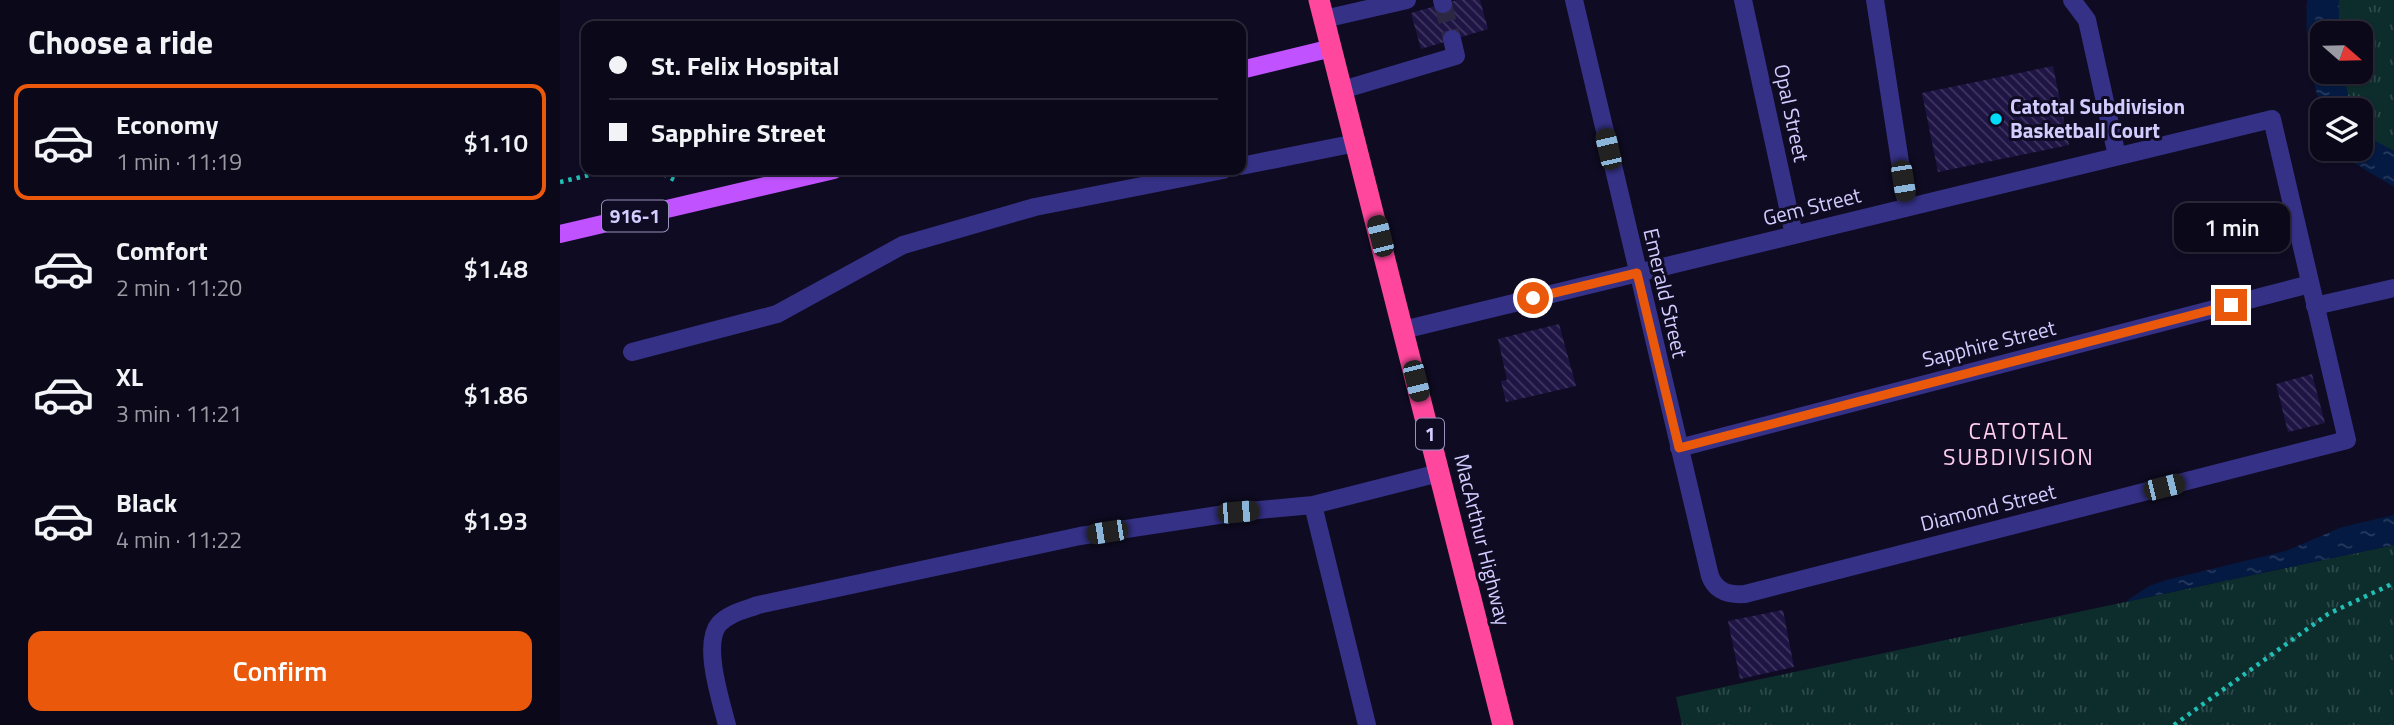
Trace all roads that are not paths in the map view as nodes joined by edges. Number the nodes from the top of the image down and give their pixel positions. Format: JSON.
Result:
{"nodes":[{"id":1,"x":1407,"y":0,"type":"edge"},
{"id":2,"x":1574,"y":0,"type":"edge"},
{"id":3,"x":1743,"y":0,"type":"edge"},
{"id":4,"x":1875,"y":0,"type":"edge"},
{"id":5,"x":2072,"y":0,"type":"edge"},
{"id":6,"x":1322,"y":10,"type":"edge"},
{"id":7,"x":1452,"y":39,"type":"tunnel mouth"},
{"id":8,"x":1332,"y":48,"type":"junction"},
{"id":9,"x":1246,"y":69,"type":"edge"},
{"id":10,"x":1342,"y":90,"type":"junction"},
{"id":11,"x":1356,"y":143,"type":"junction"},
{"id":12,"x":2117,"y":156,"type":"junction"},
{"id":13,"x":1246,"y":165,"type":"edge"},
{"id":14,"x":813,"y":175,"type":"edge"},
{"id":15,"x":1198,"y":175,"type":"edge"},
{"id":16,"x":1907,"y":207,"type":"junction"},
{"id":17,"x":560,"y":234,"type":"edge"},
{"id":18,"x":1794,"y":235,"type":"junction"},
{"id":19,"x":1637,"y":273,"type":"junction"},
{"id":20,"x":2310,"y":284,"type":"junction"},
{"id":21,"x":2394,"y":288,"type":"edge"},
{"id":22,"x":2315,"y":306,"type":"junction"},
{"id":23,"x":1403,"y":330,"type":"junction"},
{"id":24,"x":632,"y":352,"type":"dead end"},
{"id":25,"x":1679,"y":448,"type":"junction"},
{"id":26,"x":1439,"y":473,"type":"junction"},
{"id":27,"x":1313,"y":505,"type":"junction"},
{"id":28,"x":1722,"y":591,"type":"joint"},
{"id":29,"x":727,"y":725,"type":"edge"},
{"id":30,"x":1367,"y":725,"type":"edge"},
{"id":31,"x":1503,"y":725,"type":"edge"}],
"edges":[{"from":1,"to":6,"type":"street"},
{"from":2,"to":19,"type":"street","name":"Emerald Street"},
{"from":3,"to":18,"type":"street","name":"Opal Street"},
{"from":4,"to":16,"type":"street"},
{"from":5,"to":12,"type":"street"},
{"from":6,"to":8,"type":"highway","name":"MacArthur Highway","number":"1"},
{"from":7,"to":10,"type":"street"},
{"from":8,"to":9,"type":"main road"},
{"from":8,"to":10,"type":"highway","name":"MacArthur Highway","number":"1"},
{"from":10,"to":11,"type":"highway","name":"MacArthur Highway","number":"1"},
{"from":11,"to":13,"type":"street"},
{"from":11,"to":23,"type":"highway","name":"MacArthur Highway","number":"1"},
{"from":12,"to":16,"type":"street","name":"Gem Street"},
{"from":12,"to":20,"type":"street","name":"Gem Street"},
{"from":14,"to":17,"type":"main road","number":"916-1"},
{"from":15,"to":24,"type":"street"},
{"from":16,"to":18,"type":"street","name":"Gem Street"},
{"from":18,"to":19,"type":"street","name":"Gem Street"},
{"from":19,"to":23,"type":"street","name":"Gem Street"},
{"from":19,"to":25,"type":"street","name":"Emerald Street"},
{"from":20,"to":22,"type":"street"},
{"from":20,"to":25,"type":"street","name":"Sapphire Street"},
{"from":21,"to":22,"type":"street"},
{"from":22,"to":28,"type":"street","name":"Diamond Street"},
{"from":23,"to":26,"type":"highway","name":"MacArthur Highway","number":"1"},
{"from":25,"to":28,"type":"street","name":"Emerald Street"},
{"from":26,"to":27,"type":"street"},
{"from":26,"to":31,"type":"highway","name":"MacArthur Highway","number":"1"},
{"from":27,"to":29,"type":"street"},
{"from":27,"to":30,"type":"street"}]}
